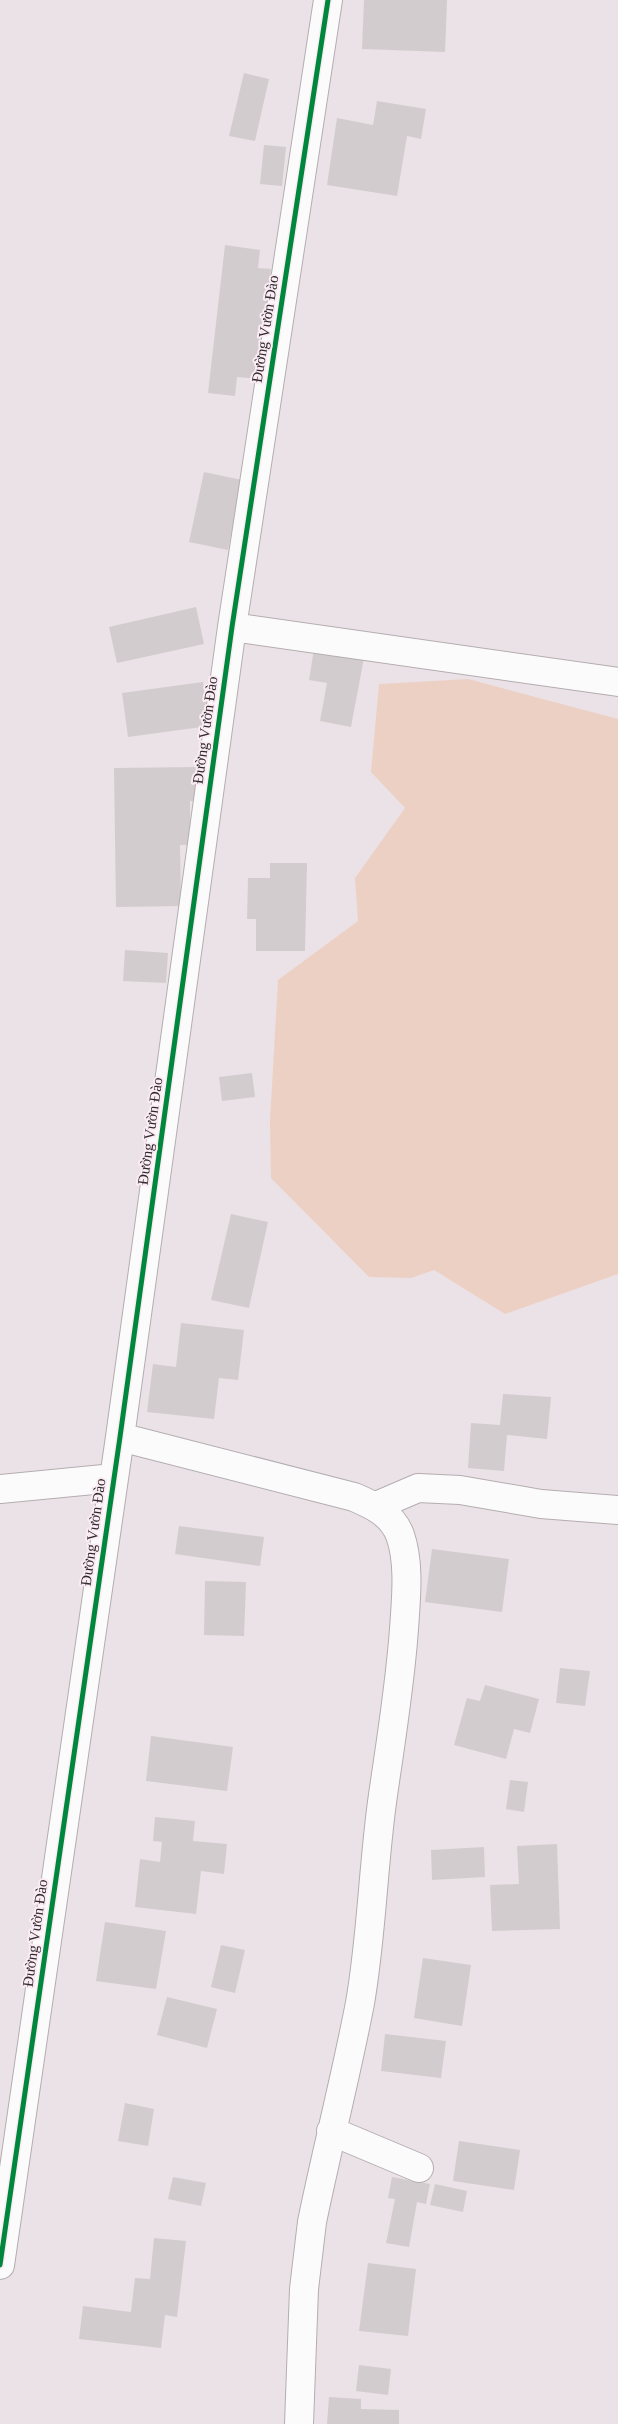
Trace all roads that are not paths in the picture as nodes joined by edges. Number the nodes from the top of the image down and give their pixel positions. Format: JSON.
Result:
{"nodes":[{"id":1,"x":328,"y":0,"type":"edge"},
{"id":2,"x":232,"y":627,"type":"junction"},
{"id":3,"x":618,"y":682,"type":"edge"},
{"id":4,"x":120,"y":1437,"type":"junction"},
{"id":5,"x":114,"y":1478,"type":"junction"},
{"id":6,"x":0,"y":1489,"type":"edge"},
{"id":7,"x":376,"y":1506,"type":"junction"},
{"id":8,"x":618,"y":1510,"type":"edge"},
{"id":9,"x":331,"y":2131,"type":"junction"},
{"id":10,"x":419,"y":2168,"type":"dead end"},
{"id":11,"x":0,"y":2266,"type":"edge"},
{"id":12,"x":299,"y":2424,"type":"edge"}],
"edges":[{"from":1,"to":2,"type":"street","name":"Đường Vườn Đào"},
{"from":2,"to":3,"type":"street"},
{"from":2,"to":4,"type":"street","name":"Đường Vườn Đào"},
{"from":4,"to":5,"type":"street","name":"Đường Vườn Đào"},
{"from":4,"to":7,"type":"street"},
{"from":5,"to":6,"type":"street"},
{"from":5,"to":11,"type":"street","name":"Đường Vườn Đào"},
{"from":7,"to":8,"type":"street"},
{"from":7,"to":9,"type":"street"},
{"from":9,"to":10,"type":"street"},
{"from":9,"to":12,"type":"street"}]}
